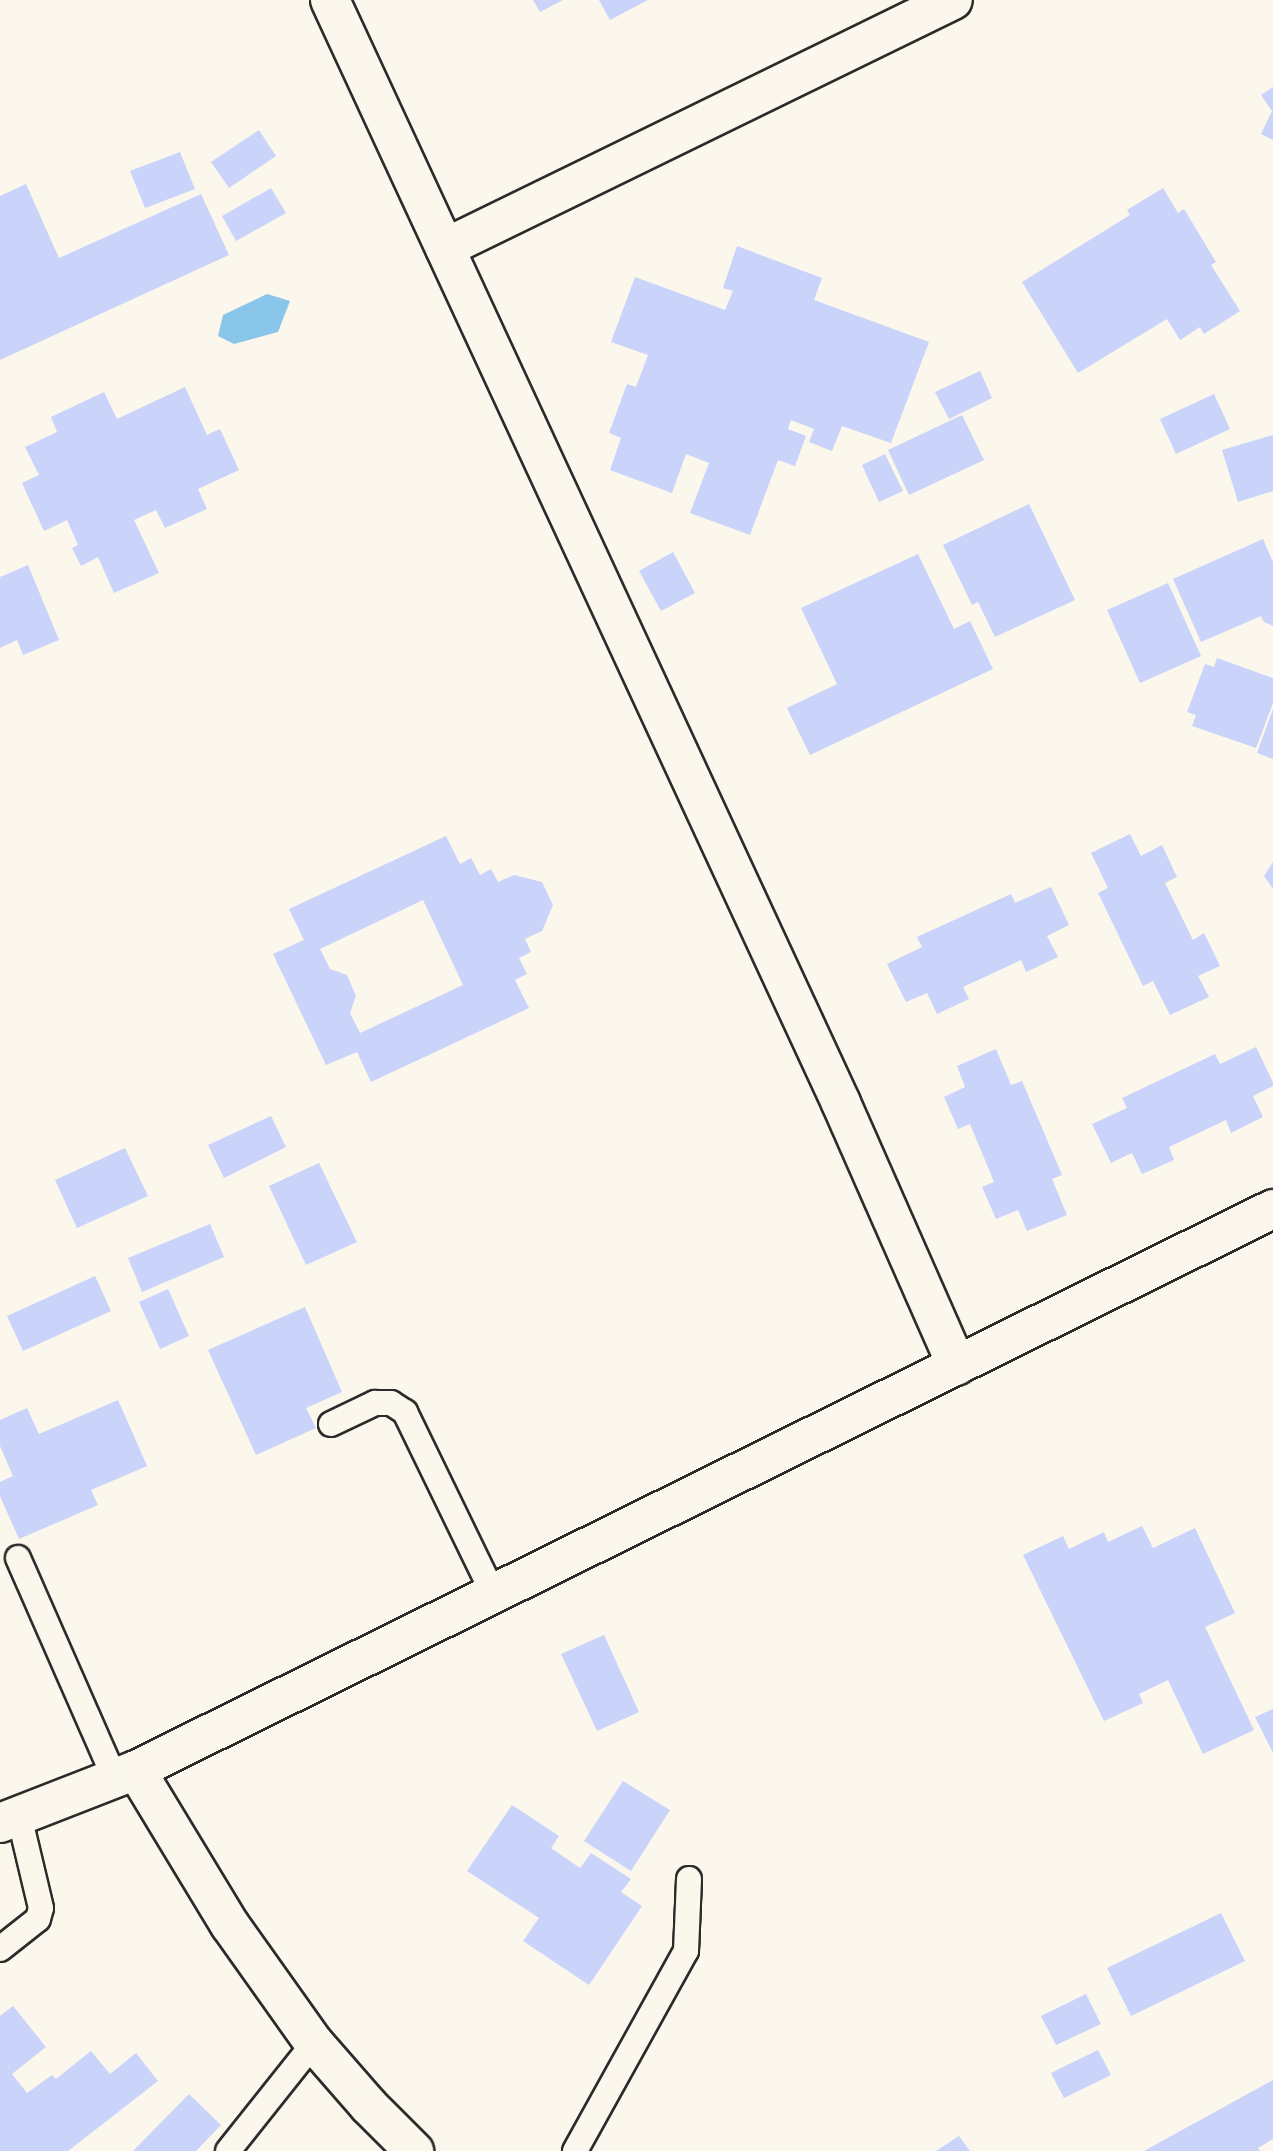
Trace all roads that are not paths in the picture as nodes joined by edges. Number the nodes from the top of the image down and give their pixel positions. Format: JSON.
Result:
{"nodes":[{"id":1,"x":330,"y":0,"type":"edge"},
{"id":2,"x":953,"y":0,"type":"edge"},
{"id":3,"x":445,"y":248,"type":"junction"},
{"id":4,"x":1273,"y":1209,"type":"edge"},
{"id":5,"x":957,"y":1366,"type":"junction"},
{"id":6,"x":331,"y":1424,"type":"dead end"},
{"id":7,"x":18,"y":1558,"type":"dead end"},
{"id":8,"x":493,"y":1593,"type":"junction"},
{"id":9,"x":125,"y":1774,"type":"junction"},
{"id":10,"x":9,"y":1820,"type":"edge"},
{"id":11,"x":689,"y":1880,"type":"dead end"},
{"id":12,"x":0,"y":1949,"type":"edge"},
{"id":13,"x":314,"y":2043,"type":"junction"},
{"id":14,"x":228,"y":2151,"type":"edge"},
{"id":15,"x":414,"y":2151,"type":"edge"},
{"id":16,"x":575,"y":2151,"type":"edge"}],
"edges":[{"from":1,"to":3,"type":"street"},
{"from":2,"to":3,"type":"street"},
{"from":3,"to":5,"type":"street"},
{"from":4,"to":5,"type":"street"},
{"from":5,"to":8,"type":"street"},
{"from":6,"to":8,"type":"lane"},
{"from":7,"to":9,"type":"lane"},
{"from":8,"to":9,"type":"street"},
{"from":9,"to":10,"type":"street"},
{"from":9,"to":13,"type":"street"},
{"from":10,"to":12,"type":"lane"},
{"from":11,"to":16,"type":"lane"},
{"from":13,"to":14,"type":"lane"},
{"from":13,"to":15,"type":"street"}]}
